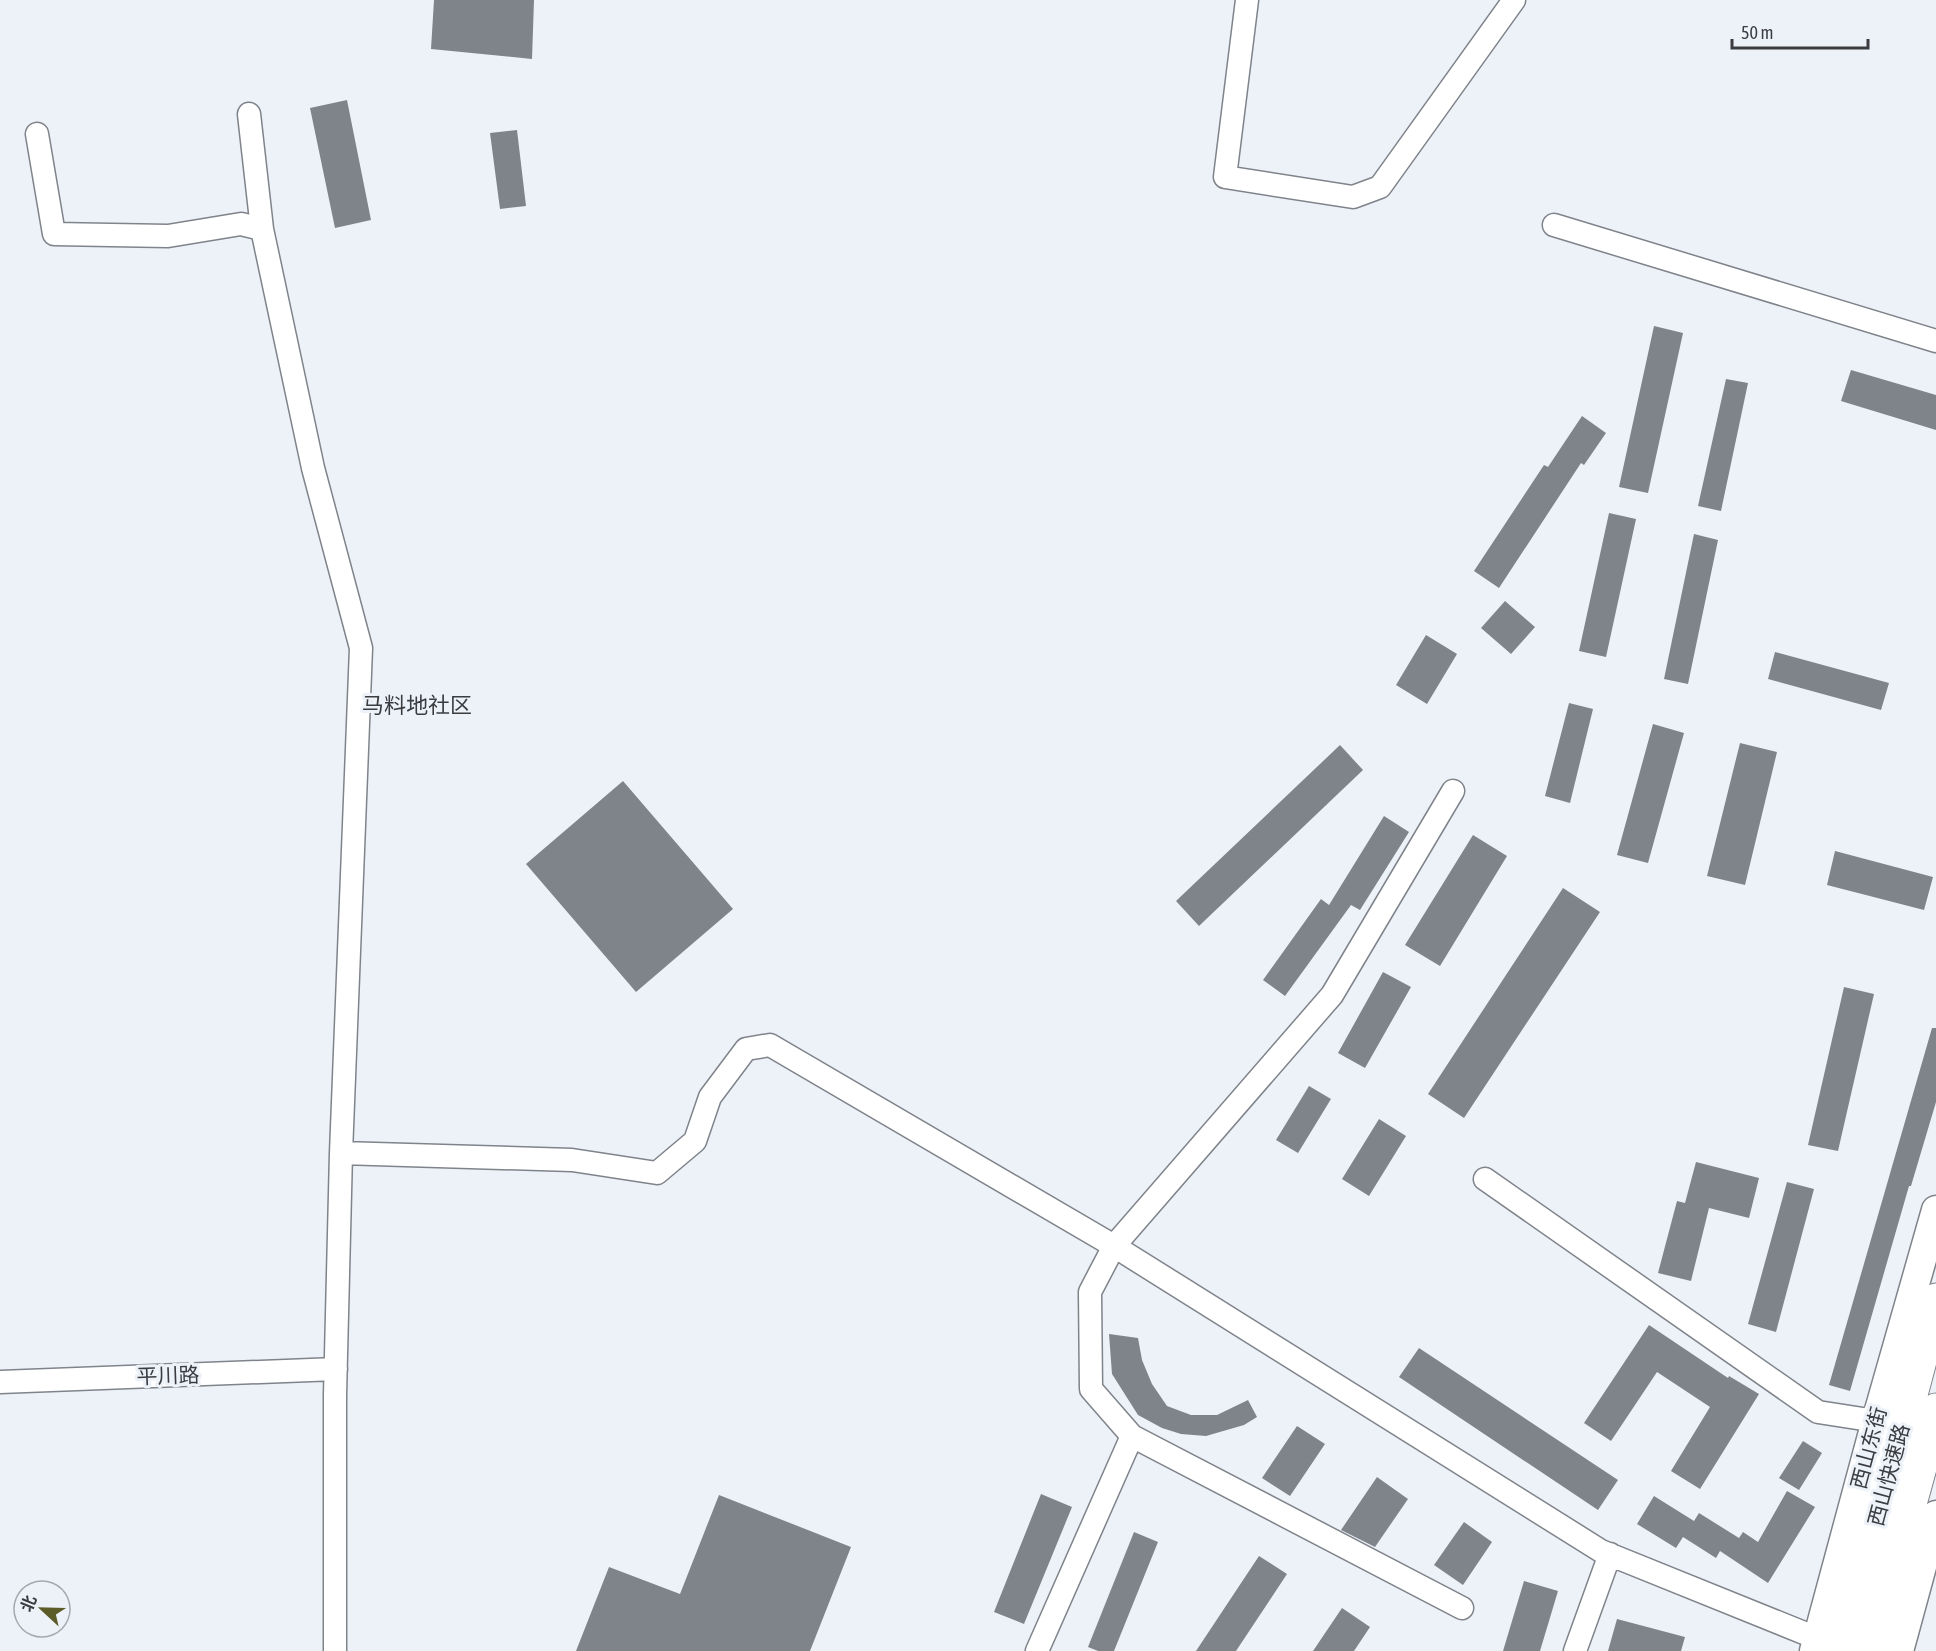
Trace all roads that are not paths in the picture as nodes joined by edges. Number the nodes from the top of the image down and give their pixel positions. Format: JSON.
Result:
{"nodes":[{"id":1,"x":1247,"y":0,"type":"edge"},
{"id":2,"x":1514,"y":0,"type":"edge"},
{"id":3,"x":249,"y":114,"type":"dead end"},
{"id":4,"x":37,"y":134,"type":"dead end"},
{"id":5,"x":1554,"y":225,"type":"dead end"},
{"id":6,"x":262,"y":229,"type":"junction"},
{"id":7,"x":1936,"y":341,"type":"edge"},
{"id":8,"x":1453,"y":791,"type":"dead end"},
{"id":9,"x":341,"y":1153,"type":"junction"},
{"id":10,"x":1485,"y":1179,"type":"dead end"},
{"id":11,"x":1936,"y":1210,"type":"edge"},
{"id":12,"x":1114,"y":1246,"type":"junction"},
{"id":13,"x":1932,"y":1315,"type":"edge"},
{"id":14,"x":336,"y":1369,"type":"junction"},
{"id":15,"x":0,"y":1383,"type":"edge"},
{"id":16,"x":1936,"y":1410,"type":"edge"},
{"id":17,"x":1876,"y":1421,"type":"junction"},
{"id":18,"x":1132,"y":1436,"type":"junction"},
{"id":19,"x":1936,"y":1456,"type":"edge"},
{"id":20,"x":1914,"y":1489,"type":"junction"},
{"id":21,"x":1936,"y":1515,"type":"edge"},
{"id":22,"x":1610,"y":1554,"type":"junction"},
{"id":23,"x":1462,"y":1608,"type":"dead end"},
{"id":24,"x":1825,"y":1647,"type":"edge"},
{"id":25,"x":335,"y":1651,"type":"edge"},
{"id":26,"x":1037,"y":1651,"type":"edge"},
{"id":27,"x":1575,"y":1651,"type":"edge"},
{"id":28,"x":1869,"y":1651,"type":"edge"},
{"id":29,"x":1899,"y":1651,"type":"edge"}],
"edges":[{"from":1,"to":2,"type":"street"},
{"from":3,"to":6,"type":"street"},
{"from":4,"to":6,"type":"street"},
{"from":5,"to":7,"type":"street"},
{"from":6,"to":9,"type":"street"},
{"from":8,"to":12,"type":"street"},
{"from":9,"to":12,"type":"street"},
{"from":9,"to":14,"type":"street"},
{"from":10,"to":17,"type":"street"},
{"from":11,"to":17,"type":"main road","name":"西山东街"},
{"from":12,"to":18,"type":"street"},
{"from":12,"to":22,"type":"street"},
{"from":13,"to":17,"type":"highway"},
{"from":13,"to":24,"type":"highway","name":"西山快速路"},
{"from":14,"to":15,"type":"street","name":"平川路"},
{"from":14,"to":25,"type":"street"},
{"from":16,"to":20,"type":"highway","name":"西山快速路"},
{"from":17,"to":24,"type":"main road","name":"西山东街"},
{"from":18,"to":23,"type":"street"},
{"from":18,"to":26,"type":"street"},
{"from":19,"to":20,"type":"highway"},
{"from":20,"to":28,"type":"highway","name":"西山快速路"},
{"from":21,"to":29,"type":"main road"},
{"from":22,"to":24,"type":"street"},
{"from":22,"to":27,"type":"street"}]}
